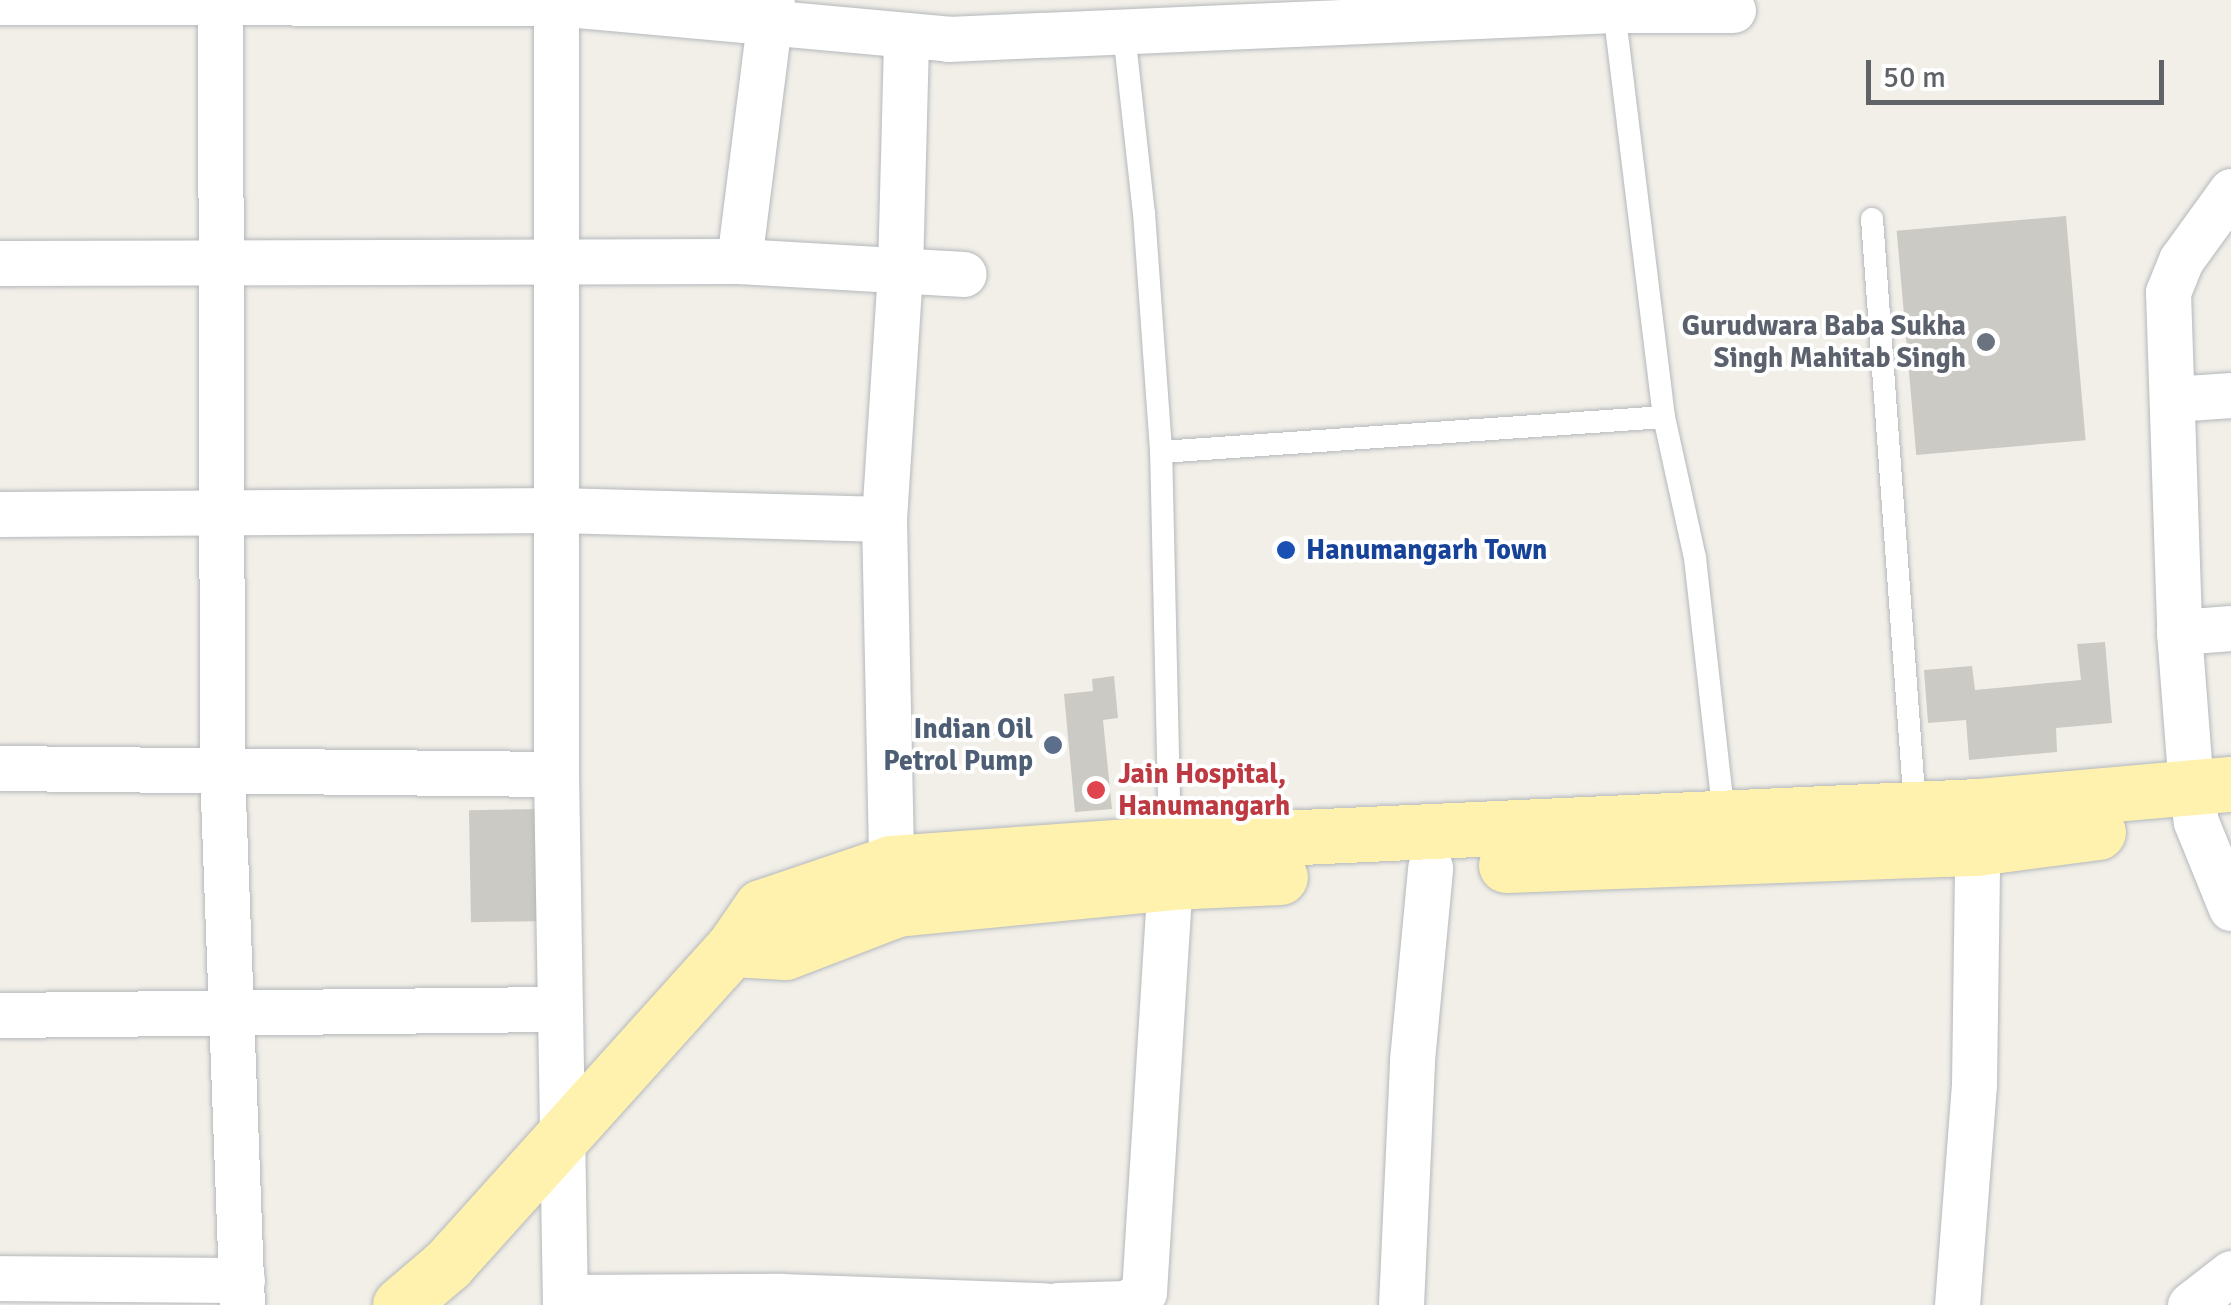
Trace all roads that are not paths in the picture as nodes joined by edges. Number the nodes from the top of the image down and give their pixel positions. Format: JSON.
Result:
{"nodes":[{"id":1,"x":556,"y":1,"type":"edge"},
{"id":2,"x":0,"y":2,"type":"edge"},
{"id":3,"x":220,"y":3,"type":"edge"},
{"id":4,"x":1614,"y":5,"type":"edge"},
{"id":5,"x":1732,"y":10,"type":"dead end"},
{"id":6,"x":770,"y":12,"type":"edge"},
{"id":7,"x":1183,"y":15,"type":"edge"},
{"id":8,"x":1124,"y":33,"type":"junction"},
{"id":9,"x":906,"y":35,"type":"junction"},
{"id":10,"x":2231,"y":190,"type":"edge"},
{"id":11,"x":1872,"y":219,"type":"dead end"},
{"id":12,"x":739,"y":261,"type":"junction"},
{"id":13,"x":558,"y":262,"type":"junction"},
{"id":14,"x":0,"y":263,"type":"edge"},
{"id":15,"x":219,"y":263,"type":"junction"},
{"id":16,"x":900,"y":271,"type":"junction"},
{"id":17,"x":964,"y":274,"type":"dead end"},
{"id":18,"x":2231,"y":395,"type":"edge"},
{"id":19,"x":2173,"y":399,"type":"junction"},
{"id":20,"x":1664,"y":417,"type":"junction"},
{"id":21,"x":1162,"y":452,"type":"junction"},
{"id":22,"x":558,"y":510,"type":"junction"},
{"id":23,"x":0,"y":514,"type":"edge"},
{"id":24,"x":220,"y":514,"type":"junction"},
{"id":25,"x":884,"y":520,"type":"junction"},
{"id":26,"x":2231,"y":628,"type":"edge"},
{"id":27,"x":2179,"y":632,"type":"junction"},
{"id":28,"x":0,"y":768,"type":"edge"},
{"id":29,"x":222,"y":771,"type":"junction"},
{"id":30,"x":556,"y":774,"type":"junction"},
{"id":31,"x":2212,"y":803,"type":"edge"},
{"id":32,"x":1915,"y":808,"type":"junction"},
{"id":33,"x":1724,"y":815,"type":"junction"},
{"id":34,"x":1978,"y":826,"type":"junction"},
{"id":35,"x":1170,"y":862,"type":"junction"},
{"id":36,"x":891,"y":863,"type":"junction"},
{"id":37,"x":1430,"y":868,"type":"junction"},
{"id":38,"x":2231,"y":908,"type":"edge"},
{"id":39,"x":732,"y":949,"type":"junction"},
{"id":40,"x":558,"y":1009,"type":"junction"},
{"id":41,"x":0,"y":1014,"type":"edge"},
{"id":42,"x":228,"y":1015,"type":"junction"},
{"id":43,"x":559,"y":1139,"type":"junction"},
{"id":44,"x":0,"y":1278,"type":"edge"},
{"id":45,"x":242,"y":1293,"type":"edge"},
{"id":46,"x":565,"y":1301,"type":"edge"},
{"id":47,"x":400,"y":1305,"type":"edge"},
{"id":48,"x":1044,"y":1305,"type":"edge"},
{"id":49,"x":1057,"y":1305,"type":"edge"},
{"id":50,"x":1401,"y":1305,"type":"edge"},
{"id":51,"x":1957,"y":1305,"type":"edge"}],
"edges":[{"from":1,"to":3,"type":"street"},
{"from":1,"to":6,"type":"street"},
{"from":1,"to":13,"type":"street"},
{"from":2,"to":3,"type":"street"},
{"from":3,"to":15,"type":"street"},
{"from":4,"to":5,"type":"street"},
{"from":4,"to":7,"type":"street"},
{"from":4,"to":20,"type":"lane"},
{"from":6,"to":9,"type":"street"},
{"from":6,"to":12,"type":"street"},
{"from":7,"to":8,"type":"street"},
{"from":8,"to":9,"type":"street"},
{"from":8,"to":21,"type":"lane"},
{"from":9,"to":16,"type":"street"},
{"from":10,"to":19,"type":"street"},
{"from":11,"to":32,"type":"lane"},
{"from":12,"to":13,"type":"street"},
{"from":12,"to":16,"type":"street"},
{"from":13,"to":15,"type":"street"},
{"from":13,"to":22,"type":"street"},
{"from":14,"to":15,"type":"street"},
{"from":15,"to":24,"type":"street"},
{"from":16,"to":17,"type":"street"},
{"from":16,"to":25,"type":"street"},
{"from":18,"to":19,"type":"street"},
{"from":19,"to":27,"type":"street"},
{"from":20,"to":21,"type":"lane"},
{"from":20,"to":33,"type":"lane"},
{"from":21,"to":35,"type":"lane"},
{"from":22,"to":24,"type":"street"},
{"from":22,"to":25,"type":"street"},
{"from":22,"to":30,"type":"street"},
{"from":23,"to":24,"type":"street"},
{"from":24,"to":29,"type":"street"},
{"from":25,"to":36,"type":"street"},
{"from":26,"to":27,"type":"street"},
{"from":27,"to":31,"type":"street"},
{"from":28,"to":29,"type":"street"},
{"from":29,"to":30,"type":"street"},
{"from":29,"to":42,"type":"street"},
{"from":30,"to":40,"type":"street"},
{"from":31,"to":34,"type":"main road"},
{"from":31,"to":38,"type":"street"},
{"from":32,"to":33,"type":"main road"},
{"from":32,"to":34,"type":"main road"},
{"from":33,"to":35,"type":"main road"},
{"from":34,"to":37,"type":"main road"},
{"from":34,"to":51,"type":"street"},
{"from":35,"to":36,"type":"main road"},
{"from":35,"to":37,"type":"main road"},
{"from":35,"to":39,"type":"main road"},
{"from":35,"to":49,"type":"street"},
{"from":36,"to":39,"type":"main road"},
{"from":37,"to":50,"type":"street"},
{"from":39,"to":43,"type":"main road"},
{"from":40,"to":42,"type":"street"},
{"from":40,"to":43,"type":"street"},
{"from":41,"to":42,"type":"street"},
{"from":42,"to":45,"type":"street"},
{"from":43,"to":46,"type":"street"},
{"from":43,"to":47,"type":"main road"},
{"from":44,"to":45,"type":"street"},
{"from":46,"to":48,"type":"street"}]}
